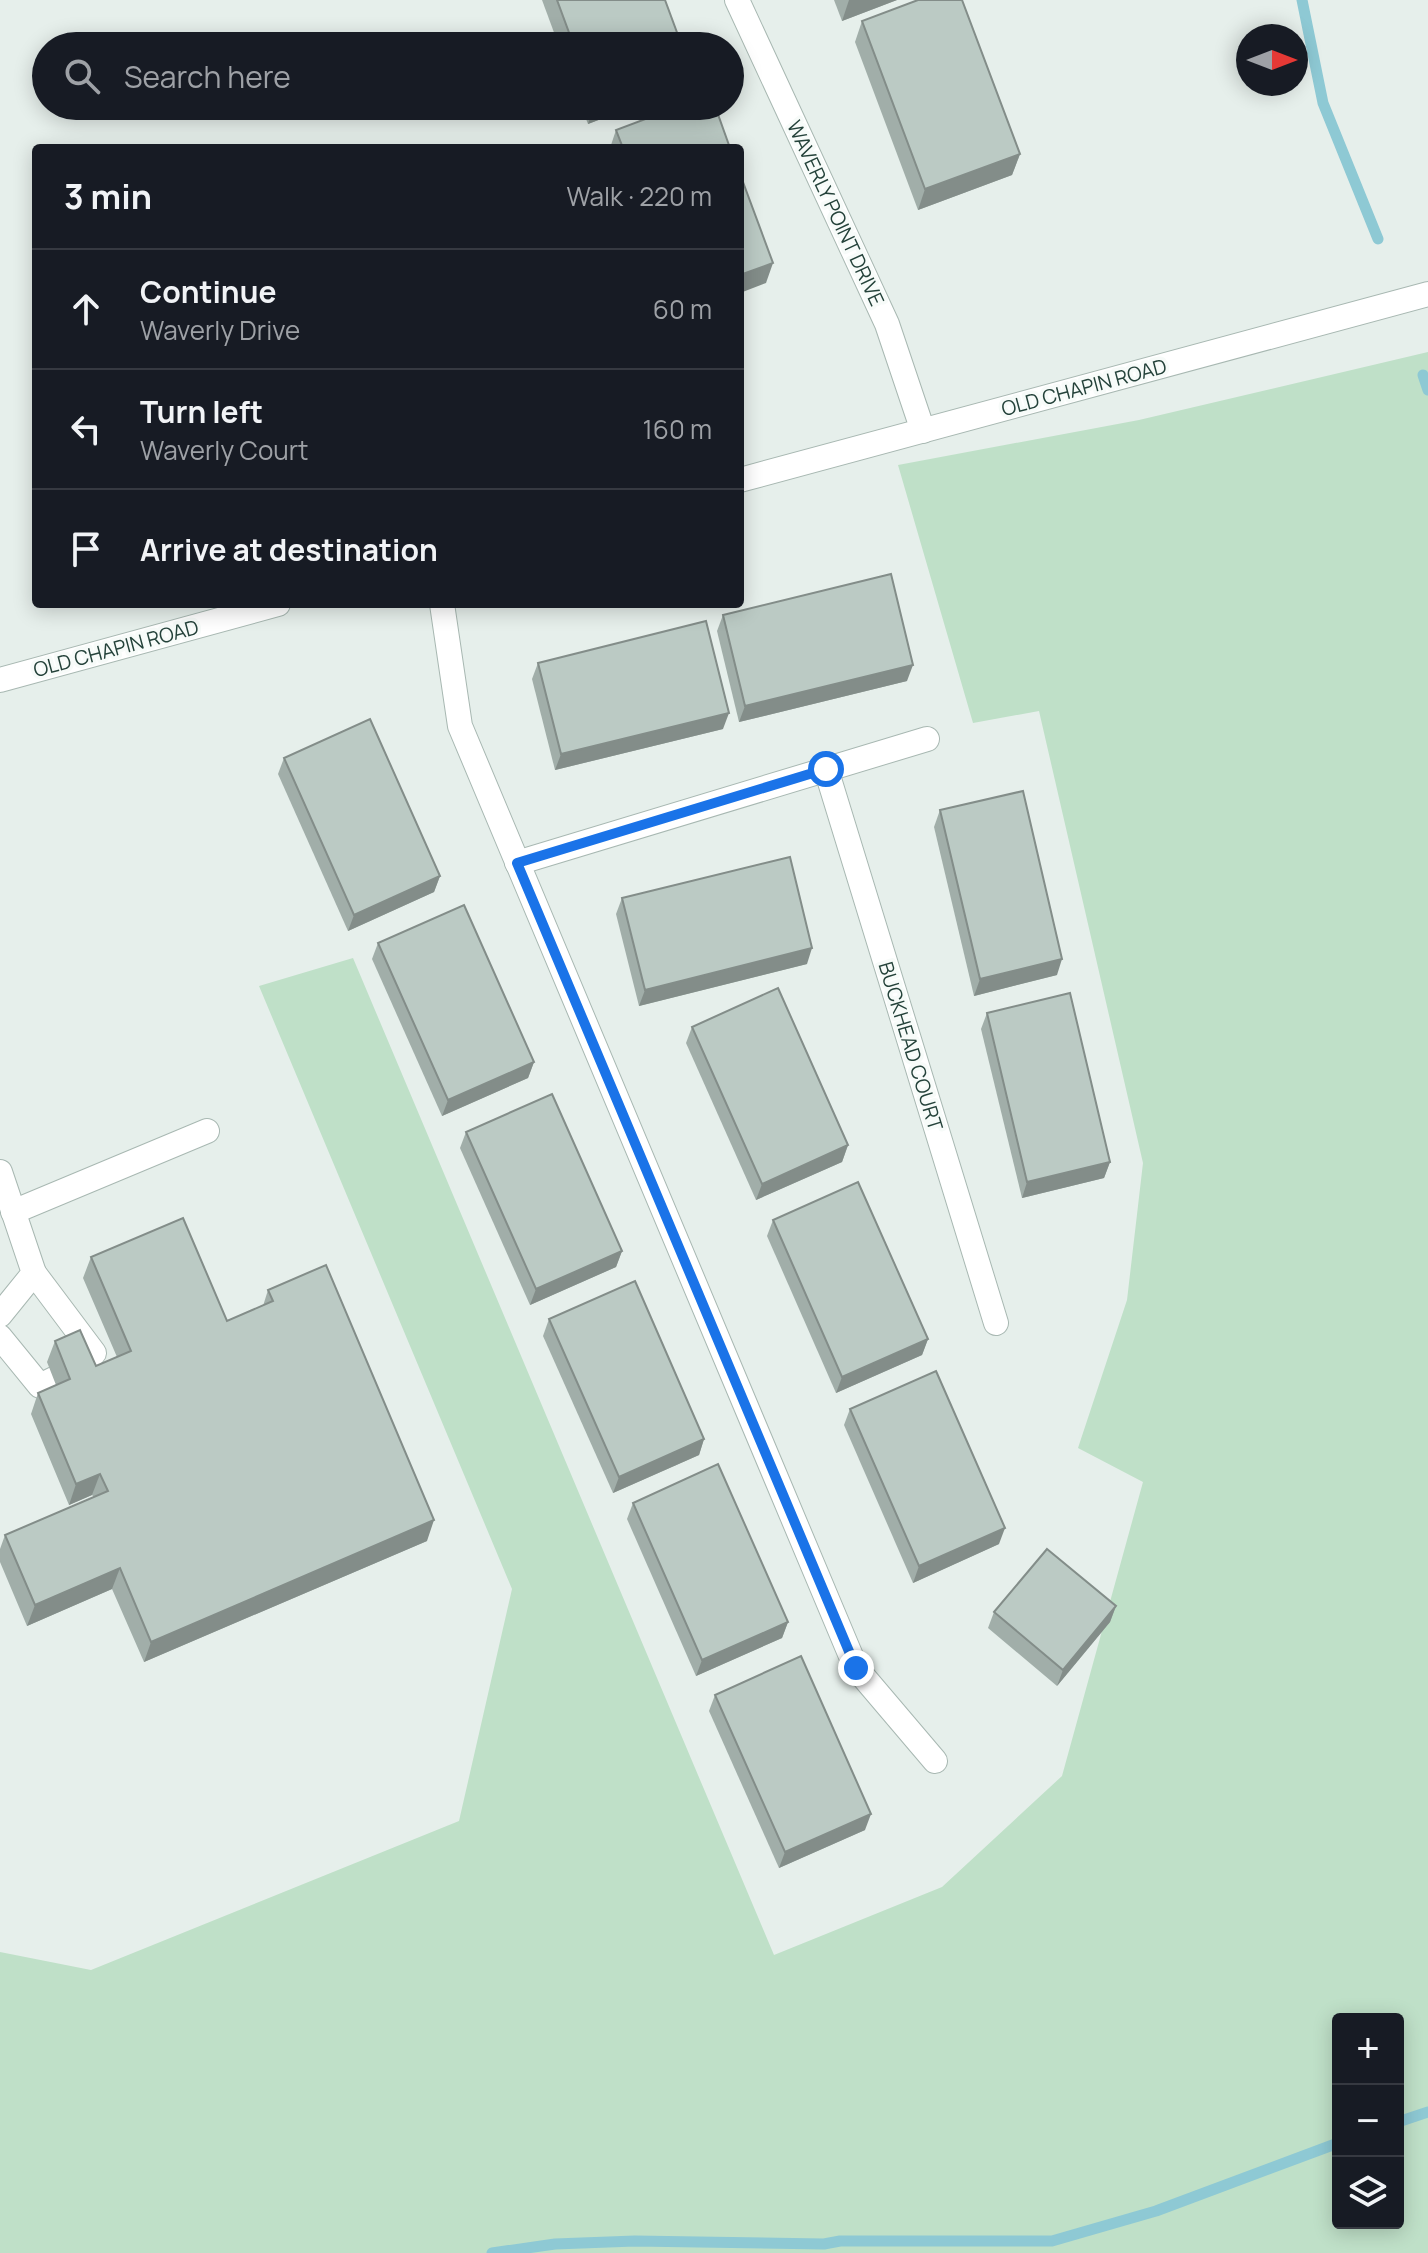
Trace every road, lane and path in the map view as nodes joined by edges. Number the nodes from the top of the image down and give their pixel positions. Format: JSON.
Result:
{"nodes":[{"id":1,"x":737,"y":0,"type":"edge"},
{"id":2,"x":1428,"y":294,"type":"edge"},
{"id":3,"x":923,"y":431,"type":"junction"},
{"id":4,"x":744,"y":479,"type":"edge"},
{"id":5,"x":263,"y":608,"type":"edge"},
{"id":6,"x":443,"y":608,"type":"edge"},
{"id":7,"x":0,"y":680,"type":"edge"},
{"id":8,"x":927,"y":739,"type":"dead end"},
{"id":9,"x":826,"y":769,"type":"junction"},
{"id":10,"x":517,"y":863,"type":"junction"},
{"id":11,"x":207,"y":1131,"type":"dead end"},
{"id":12,"x":0,"y":1172,"type":"edge"},
{"id":13,"x":13,"y":1212,"type":"junction"},
{"id":14,"x":34,"y":1273,"type":"junction"},
{"id":15,"x":0,"y":1315,"type":"edge"},
{"id":16,"x":996,"y":1323,"type":"dead end"},
{"id":17,"x":0,"y":1337,"type":"edge"},
{"id":18,"x":80,"y":1368,"type":"edge"},
{"id":19,"x":54,"y":1379,"type":"edge"},
{"id":20,"x":935,"y":1761,"type":"dead end"}],
"edges":[{"from":1,"to":3,"type":"street","name":"WAVERLY POINT DRIVE"},
{"from":2,"to":3,"type":"street","name":"OLD CHAPIN ROAD"},
{"from":3,"to":4,"type":"street","name":"OLD CHAPIN ROAD"},
{"from":5,"to":7,"type":"street","name":"OLD CHAPIN ROAD"},
{"from":6,"to":10,"type":"street"},
{"from":8,"to":9,"type":"street"},
{"from":9,"to":10,"type":"street"},
{"from":9,"to":16,"type":"street","name":"BUCKHEAD COURT"},
{"from":10,"to":20,"type":"street"},
{"from":11,"to":13,"type":"street"},
{"from":12,"to":13,"type":"street"},
{"from":13,"to":14,"type":"street"},
{"from":14,"to":15,"type":"street"},
{"from":14,"to":18,"type":"street"},
{"from":17,"to":19,"type":"street"}]}
